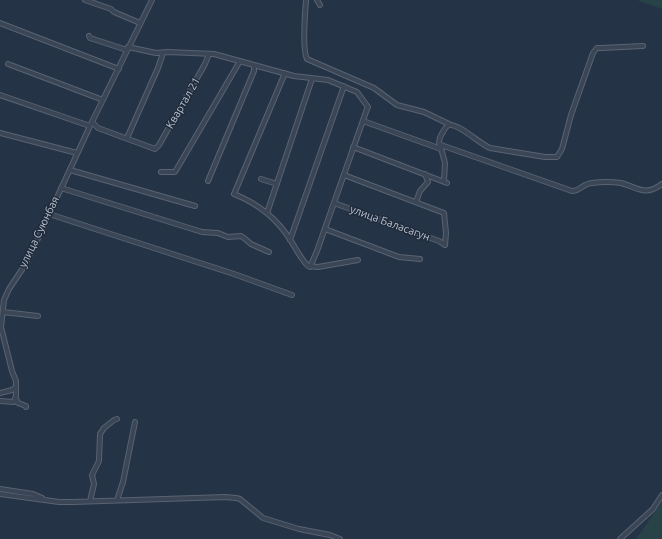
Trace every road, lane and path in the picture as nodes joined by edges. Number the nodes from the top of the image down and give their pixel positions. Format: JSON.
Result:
{"nodes":[{"id":1,"x":85,"y":0,"type":"edge"},
{"id":2,"x":152,"y":0,"type":"edge"},
{"id":3,"x":306,"y":0,"type":"edge"},
{"id":4,"x":317,"y":0,"type":"edge"},
{"id":5,"x":320,"y":5,"type":"dead end"},
{"id":6,"x":0,"y":23,"type":"edge"},
{"id":7,"x":140,"y":23,"type":"junction"},
{"id":8,"x":89,"y":36,"type":"dead end"},
{"id":9,"x":643,"y":46,"type":"dead end"},
{"id":10,"x":128,"y":48,"type":"junction"},
{"id":11,"x":163,"y":53,"type":"junction"},
{"id":12,"x":209,"y":54,"type":"junction"},
{"id":13,"x":240,"y":61,"type":"junction"},
{"id":14,"x":8,"y":64,"type":"dead end"},
{"id":15,"x":254,"y":65,"type":"junction"},
{"id":16,"x":119,"y":69,"type":"junction"},
{"id":17,"x":285,"y":73,"type":"junction"},
{"id":18,"x":312,"y":79,"type":"junction"},
{"id":19,"x":344,"y":86,"type":"junction"},
{"id":20,"x":0,"y":95,"type":"edge"},
{"id":21,"x":103,"y":100,"type":"junction"},
{"id":22,"x":438,"y":119,"type":"junction"},
{"id":23,"x":363,"y":121,"type":"junction"},
{"id":24,"x":91,"y":124,"type":"junction"},
{"id":25,"x":451,"y":125,"type":"junction"},
{"id":26,"x":0,"y":132,"type":"edge"},
{"id":27,"x":442,"y":132,"type":"junction"},
{"id":28,"x":127,"y":138,"type":"junction"},
{"id":29,"x":439,"y":144,"type":"junction"},
{"id":30,"x":353,"y":148,"type":"junction"},
{"id":31,"x":441,"y":149,"type":"junction"},
{"id":32,"x":77,"y":153,"type":"junction"},
{"id":33,"x":70,"y":170,"type":"junction"},
{"id":34,"x":161,"y":172,"type":"dead end"},
{"id":35,"x":425,"y":174,"type":"junction"},
{"id":36,"x":344,"y":175,"type":"junction"},
{"id":37,"x":279,"y":178,"type":"junction"},
{"id":38,"x":261,"y":179,"type":"dead end"},
{"id":39,"x":208,"y":181,"type":"dead end"},
{"id":40,"x":267,"y":181,"type":"junction"},
{"id":41,"x":277,"y":184,"type":"junction"},
{"id":42,"x":662,"y":184,"type":"edge"},
{"id":43,"x":61,"y":188,"type":"junction"},
{"id":44,"x":416,"y":202,"type":"junction"},
{"id":45,"x":334,"y":203,"type":"junction"},
{"id":46,"x":195,"y":206,"type":"dead end"},
{"id":47,"x":267,"y":213,"type":"junction"},
{"id":48,"x":49,"y":214,"type":"junction"},
{"id":49,"x":325,"y":229,"type":"junction"},
{"id":50,"x":290,"y":240,"type":"junction"},
{"id":51,"x":269,"y":252,"type":"dead end"},
{"id":52,"x":420,"y":259,"type":"dead end"},
{"id":53,"x":358,"y":260,"type":"dead end"},
{"id":54,"x":310,"y":267,"type":"junction"},
{"id":55,"x":292,"y":295,"type":"dead end"},
{"id":56,"x":2,"y":310,"type":"edge"},
{"id":57,"x":38,"y":316,"type":"dead end"},
{"id":58,"x":1,"y":327,"type":"edge"},
{"id":59,"x":16,"y":388,"type":"junction"},
{"id":60,"x":0,"y":393,"type":"edge"},
{"id":61,"x":16,"y":398,"type":"junction"},
{"id":62,"x":0,"y":401,"type":"edge"},
{"id":63,"x":26,"y":407,"type":"dead end"},
{"id":64,"x":117,"y":418,"type":"dead end"},
{"id":65,"x":135,"y":422,"type":"dead end"},
{"id":66,"x":0,"y":489,"type":"edge"},
{"id":67,"x":0,"y":494,"type":"edge"},
{"id":68,"x":662,"y":495,"type":"edge"},
{"id":69,"x":43,"y":499,"type":"junction"},
{"id":70,"x":117,"y":500,"type":"junction"},
{"id":71,"x":90,"y":501,"type":"junction"},
{"id":72,"x":340,"y":539,"type":"edge"},
{"id":73,"x":620,"y":539,"type":"edge"}],
"edges":[{"from":1,"to":7,"type":"street"},
{"from":2,"to":7,"type":"street"},
{"from":3,"to":22,"type":"street"},
{"from":4,"to":5,"type":"street"},
{"from":6,"to":16,"type":"street"},
{"from":7,"to":10,"type":"street"},
{"from":8,"to":10,"type":"street"},
{"from":9,"to":25,"type":"street"},
{"from":10,"to":11,"type":"street"},
{"from":10,"to":16,"type":"street","name":"улица Суюнбая"},
{"from":11,"to":12,"type":"street"},
{"from":11,"to":28,"type":"street"},
{"from":12,"to":13,"type":"street"},
{"from":12,"to":28,"type":"street","name":"Квартал 21"},
{"from":13,"to":15,"type":"street"},
{"from":13,"to":34,"type":"street"},
{"from":14,"to":21,"type":"street"},
{"from":15,"to":17,"type":"street"},
{"from":15,"to":39,"type":"street"},
{"from":16,"to":21,"type":"street","name":"улица Суюнбая"},
{"from":17,"to":18,"type":"street"},
{"from":17,"to":47,"type":"street"},
{"from":18,"to":19,"type":"street"},
{"from":18,"to":37,"type":"street"},
{"from":19,"to":23,"type":"street"},
{"from":19,"to":50,"type":"street"},
{"from":20,"to":24,"type":"street"},
{"from":21,"to":24,"type":"street","name":"улица Суюнбая"},
{"from":22,"to":25,"type":"street"},
{"from":22,"to":27,"type":"street"},
{"from":23,"to":30,"type":"street"},
{"from":23,"to":31,"type":"street"},
{"from":24,"to":28,"type":"street"},
{"from":24,"to":32,"type":"street","name":"улица Суюнбая"},
{"from":25,"to":27,"type":"street"},
{"from":26,"to":32,"type":"street"},
{"from":27,"to":29,"type":"street"},
{"from":29,"to":31,"type":"street"},
{"from":29,"to":42,"type":"street"},
{"from":30,"to":35,"type":"street"},
{"from":30,"to":36,"type":"street"},
{"from":31,"to":35,"type":"street"},
{"from":32,"to":33,"type":"street","name":"улица Суюнбая"},
{"from":33,"to":43,"type":"street","name":"улица Суюнбая"},
{"from":33,"to":46,"type":"street"},
{"from":35,"to":44,"type":"street"},
{"from":36,"to":44,"type":"street"},
{"from":36,"to":45,"type":"street"},
{"from":37,"to":40,"type":"street"},
{"from":37,"to":41,"type":"street"},
{"from":38,"to":40,"type":"street"},
{"from":40,"to":41,"type":"street"},
{"from":41,"to":47,"type":"street"},
{"from":43,"to":48,"type":"street","name":"улица Суюнбая"},
{"from":43,"to":51,"type":"street"},
{"from":44,"to":45,"type":"street","name":"улица Баласагун"},
{"from":45,"to":49,"type":"street"},
{"from":47,"to":50,"type":"street"},
{"from":48,"to":55,"type":"street"},
{"from":48,"to":56,"type":"street","name":"улица Суюнбая"},
{"from":49,"to":52,"type":"street"},
{"from":49,"to":54,"type":"street"},
{"from":50,"to":54,"type":"street"},
{"from":53,"to":54,"type":"street"},
{"from":56,"to":57,"type":"street"},
{"from":56,"to":58,"type":"street","name":"улица Суюнбая"},
{"from":58,"to":59,"type":"street","name":"улица Суюнбая"},
{"from":59,"to":60,"type":"street"},
{"from":59,"to":61,"type":"street","name":"улица Суюнбая"},
{"from":61,"to":62,"type":"street"},
{"from":61,"to":63,"type":"street"},
{"from":64,"to":71,"type":"street"},
{"from":65,"to":70,"type":"street"},
{"from":66,"to":69,"type":"street"},
{"from":67,"to":69,"type":"street"},
{"from":68,"to":73,"type":"street"},
{"from":69,"to":71,"type":"street"},
{"from":70,"to":71,"type":"street"},
{"from":70,"to":72,"type":"street"}]}
